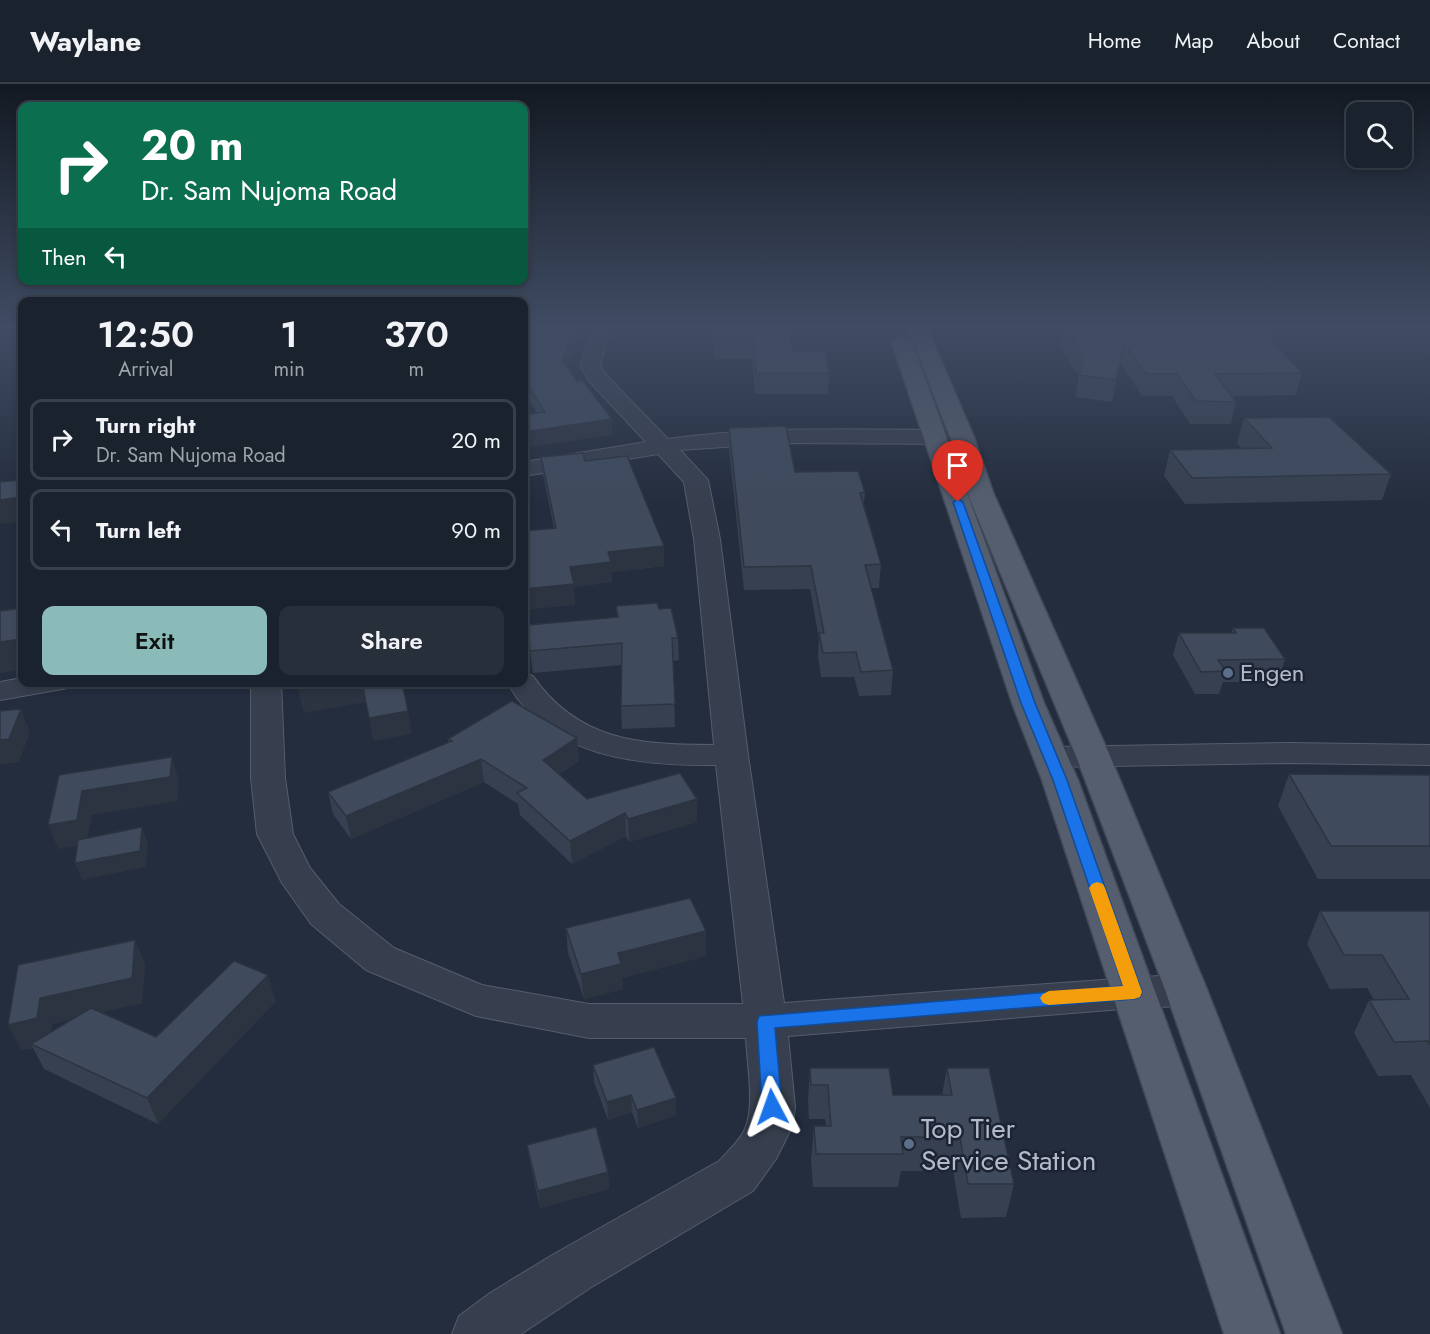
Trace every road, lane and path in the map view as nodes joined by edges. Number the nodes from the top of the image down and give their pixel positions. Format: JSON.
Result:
{"nodes":[{"id":1,"x":605,"y":386,"type":"edge"},
{"id":2,"x":924,"y":386,"type":"edge"},
{"id":3,"x":934,"y":386,"type":"edge"},
{"id":4,"x":948,"y":437,"type":"junction"},
{"id":5,"x":665,"y":446,"type":"junction"},
{"id":6,"x":528,"y":469,"type":"edge"},
{"id":7,"x":25,"y":687,"type":"edge"},
{"id":8,"x":266,"y":687,"type":"edge"},
{"id":9,"x":524,"y":687,"type":"edge"},
{"id":10,"x":0,"y":691,"type":"edge"},
{"id":11,"x":1430,"y":754,"type":"edge"},
{"id":12,"x":731,"y":755,"type":"junction"},
{"id":13,"x":1093,"y":756,"type":"junction"},
{"id":14,"x":1050,"y":757,"type":"junction"},
{"id":15,"x":1186,"y":990,"type":"junction"},
{"id":16,"x":1134,"y":992,"type":"junction"},
{"id":17,"x":766,"y":1022,"type":"junction"},
{"id":18,"x":478,"y":1334,"type":"edge"},
{"id":19,"x":1252,"y":1334,"type":"edge"},
{"id":20,"x":1314,"y":1334,"type":"edge"}],
"edges":[{"from":1,"to":5,"type":"street"},
{"from":2,"to":4,"type":"main road"},
{"from":3,"to":4,"type":"main road"},
{"from":4,"to":5,"type":"street"},
{"from":4,"to":13,"type":"main road"},
{"from":4,"to":14,"type":"main road"},
{"from":5,"to":6,"type":"street"},
{"from":5,"to":12,"type":"street"},
{"from":7,"to":10,"type":"street"},
{"from":8,"to":17,"type":"street"},
{"from":9,"to":12,"type":"street"},
{"from":11,"to":13,"type":"street"},
{"from":12,"to":17,"type":"street"},
{"from":13,"to":14,"type":"street"},
{"from":13,"to":15,"type":"main road"},
{"from":14,"to":16,"type":"main road"},
{"from":15,"to":16,"type":"street"},
{"from":15,"to":20,"type":"main road"},
{"from":16,"to":17,"type":"street"},
{"from":16,"to":19,"type":"main road"},
{"from":17,"to":18,"type":"street"}]}
